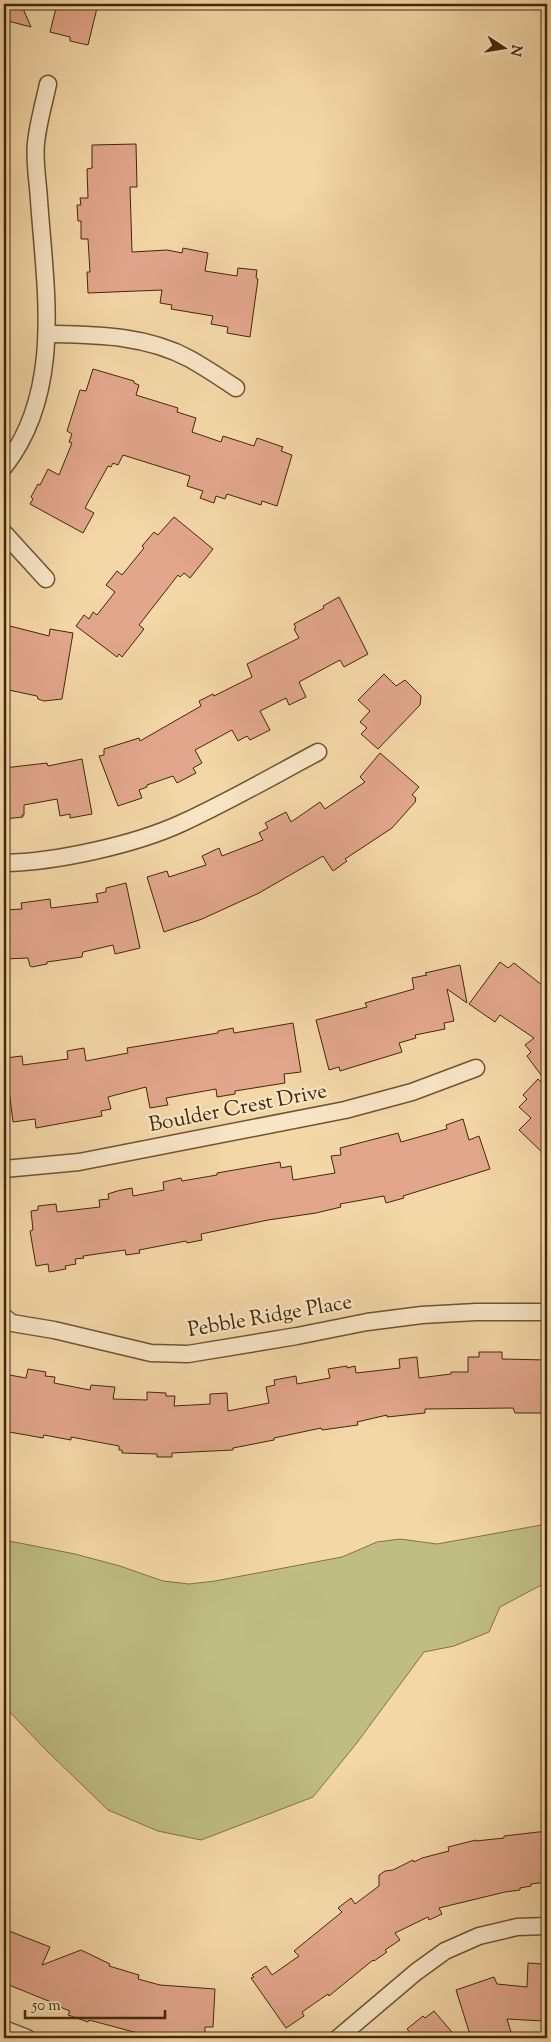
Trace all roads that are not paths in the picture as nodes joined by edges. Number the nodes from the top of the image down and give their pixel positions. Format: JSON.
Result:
{"nodes":[{"id":1,"x":48,"y":84,"type":"dead end"},
{"id":2,"x":48,"y":334,"type":"junction"},
{"id":3,"x":236,"y":388,"type":"dead end"},
{"id":4,"x":4,"y":467,"type":"edge"},
{"id":5,"x":4,"y":533,"type":"edge"},
{"id":6,"x":46,"y":579,"type":"dead end"},
{"id":7,"x":318,"y":752,"type":"dead end"},
{"id":8,"x":4,"y":863,"type":"edge"},
{"id":9,"x":476,"y":1068,"type":"dead end"},
{"id":10,"x":4,"y":1170,"type":"edge"},
{"id":11,"x":547,"y":1312,"type":"edge"},
{"id":12,"x":4,"y":1318,"type":"edge"},
{"id":13,"x":547,"y":1926,"type":"edge"},
{"id":14,"x":4,"y":2029,"type":"edge"},
{"id":15,"x":27,"y":2038,"type":"edge"},
{"id":16,"x":338,"y":2038,"type":"edge"}],
"edges":[{"from":1,"to":2,"type":"street"},
{"from":2,"to":3,"type":"street"},
{"from":2,"to":4,"type":"street"},
{"from":5,"to":6,"type":"street"},
{"from":7,"to":8,"type":"street"},
{"from":9,"to":10,"type":"street","name":"Boulder Crest Drive"},
{"from":11,"to":12,"type":"street","name":"Pebble Ridge Place"},
{"from":13,"to":16,"type":"street"},
{"from":14,"to":15,"type":"street"}]}
